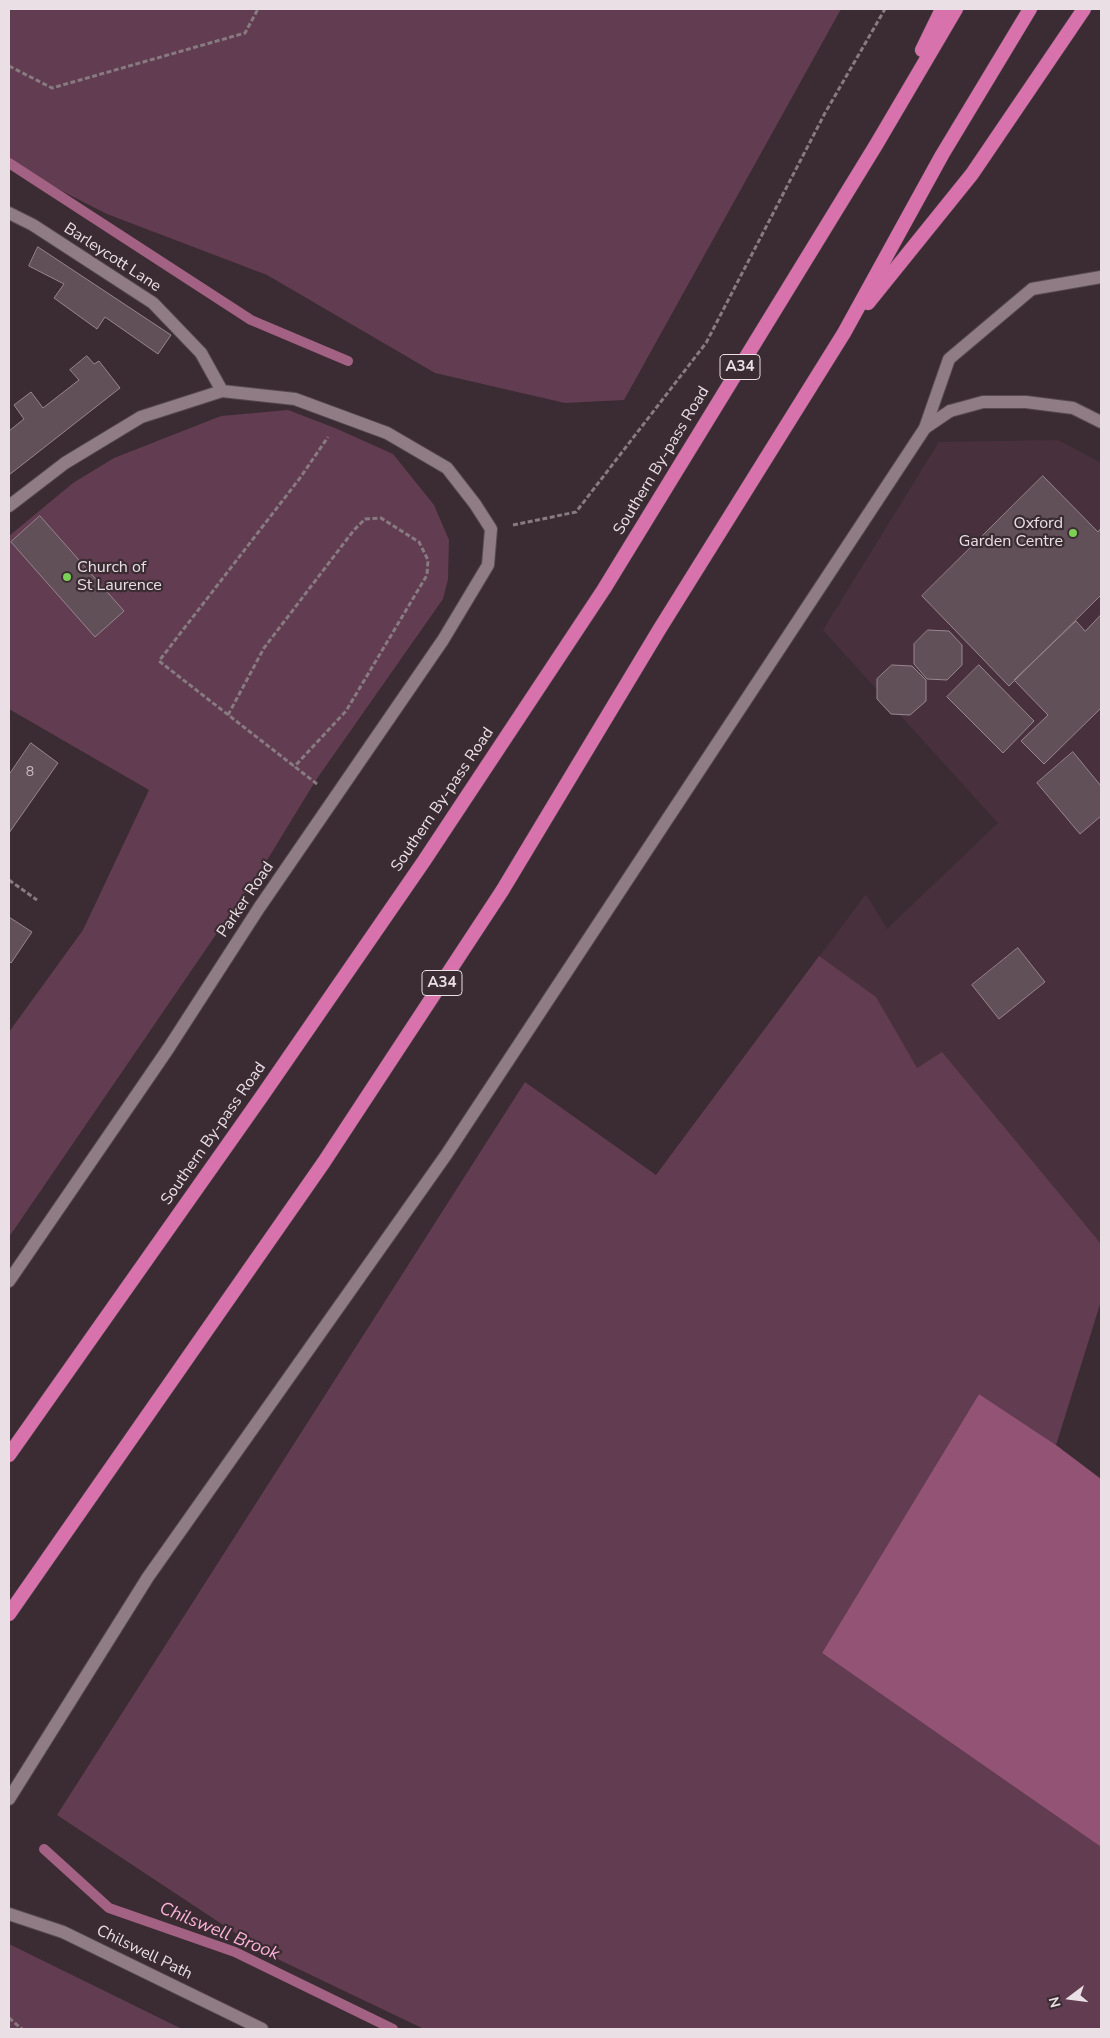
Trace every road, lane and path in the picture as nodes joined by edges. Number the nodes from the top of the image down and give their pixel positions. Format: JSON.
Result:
{"nodes":[{"id":1,"x":258,"y":9,"type":"edge"},
{"id":2,"x":886,"y":9,"type":"edge"},
{"id":3,"x":942,"y":9,"type":"edge"},
{"id":4,"x":956,"y":9,"type":"edge"},
{"id":5,"x":1030,"y":9,"type":"edge"},
{"id":6,"x":1084,"y":9,"type":"edge"},
{"id":7,"x":9,"y":66,"type":"edge"},
{"id":8,"x":876,"y":145,"type":"junction"},
{"id":9,"x":9,"y":213,"type":"edge"},
{"id":10,"x":1101,"y":277,"type":"edge"},
{"id":11,"x":844,"y":333,"type":"junction"},
{"id":12,"x":222,"y":391,"type":"junction"},
{"id":13,"x":338,"y":414,"type":"junction"},
{"id":14,"x":1101,"y":422,"type":"edge"},
{"id":15,"x":926,"y":428,"type":"junction"},
{"id":16,"x":9,"y":506,"type":"edge"},
{"id":17,"x":491,"y":529,"type":"junction"},
{"id":18,"x":228,"y":715,"type":"junction"},
{"id":19,"x":294,"y":767,"type":"junction"},
{"id":20,"x":334,"y":798,"type":"junction"},
{"id":21,"x":9,"y":880,"type":"edge"},
{"id":22,"x":38,"y":900,"type":"dead end"},
{"id":23,"x":9,"y":1281,"type":"edge"},
{"id":24,"x":9,"y":1455,"type":"edge"},
{"id":25,"x":9,"y":1614,"type":"edge"},
{"id":26,"x":9,"y":1799,"type":"edge"},
{"id":27,"x":9,"y":1914,"type":"edge"},
{"id":28,"x":9,"y":2018,"type":"edge"},
{"id":29,"x":22,"y":2029,"type":"edge"},
{"id":30,"x":262,"y":2029,"type":"edge"}],
"edges":[{"from":1,"to":7,"type":"path"},
{"from":2,"to":17,"type":"path"},
{"from":3,"to":8,"type":"highway"},
{"from":4,"to":8,"type":"highway","number":"A34"},
{"from":5,"to":11,"type":"highway","number":"A34"},
{"from":6,"to":11,"type":"highway"},
{"from":8,"to":24,"type":"highway","name":"Southern By-pass Road","number":"A34"},
{"from":9,"to":12,"type":"street","name":"Barleycott Lane"},
{"from":10,"to":15,"type":"street"},
{"from":11,"to":25,"type":"highway","number":"A34"},
{"from":12,"to":13,"type":"street"},
{"from":12,"to":16,"type":"street"},
{"from":13,"to":17,"type":"street"},
{"from":13,"to":18,"type":"path"},
{"from":14,"to":15,"type":"street"},
{"from":15,"to":26,"type":"street"},
{"from":17,"to":20,"type":"street","name":"Parker Road"},
{"from":18,"to":19,"type":"path"},
{"from":18,"to":19,"type":"path"},
{"from":19,"to":20,"type":"path"},
{"from":20,"to":23,"type":"street","name":"Parker Road"},
{"from":21,"to":22,"type":"path"},
{"from":27,"to":30,"type":"street","name":"Chilswell Path"},
{"from":28,"to":29,"type":"path"}]}
